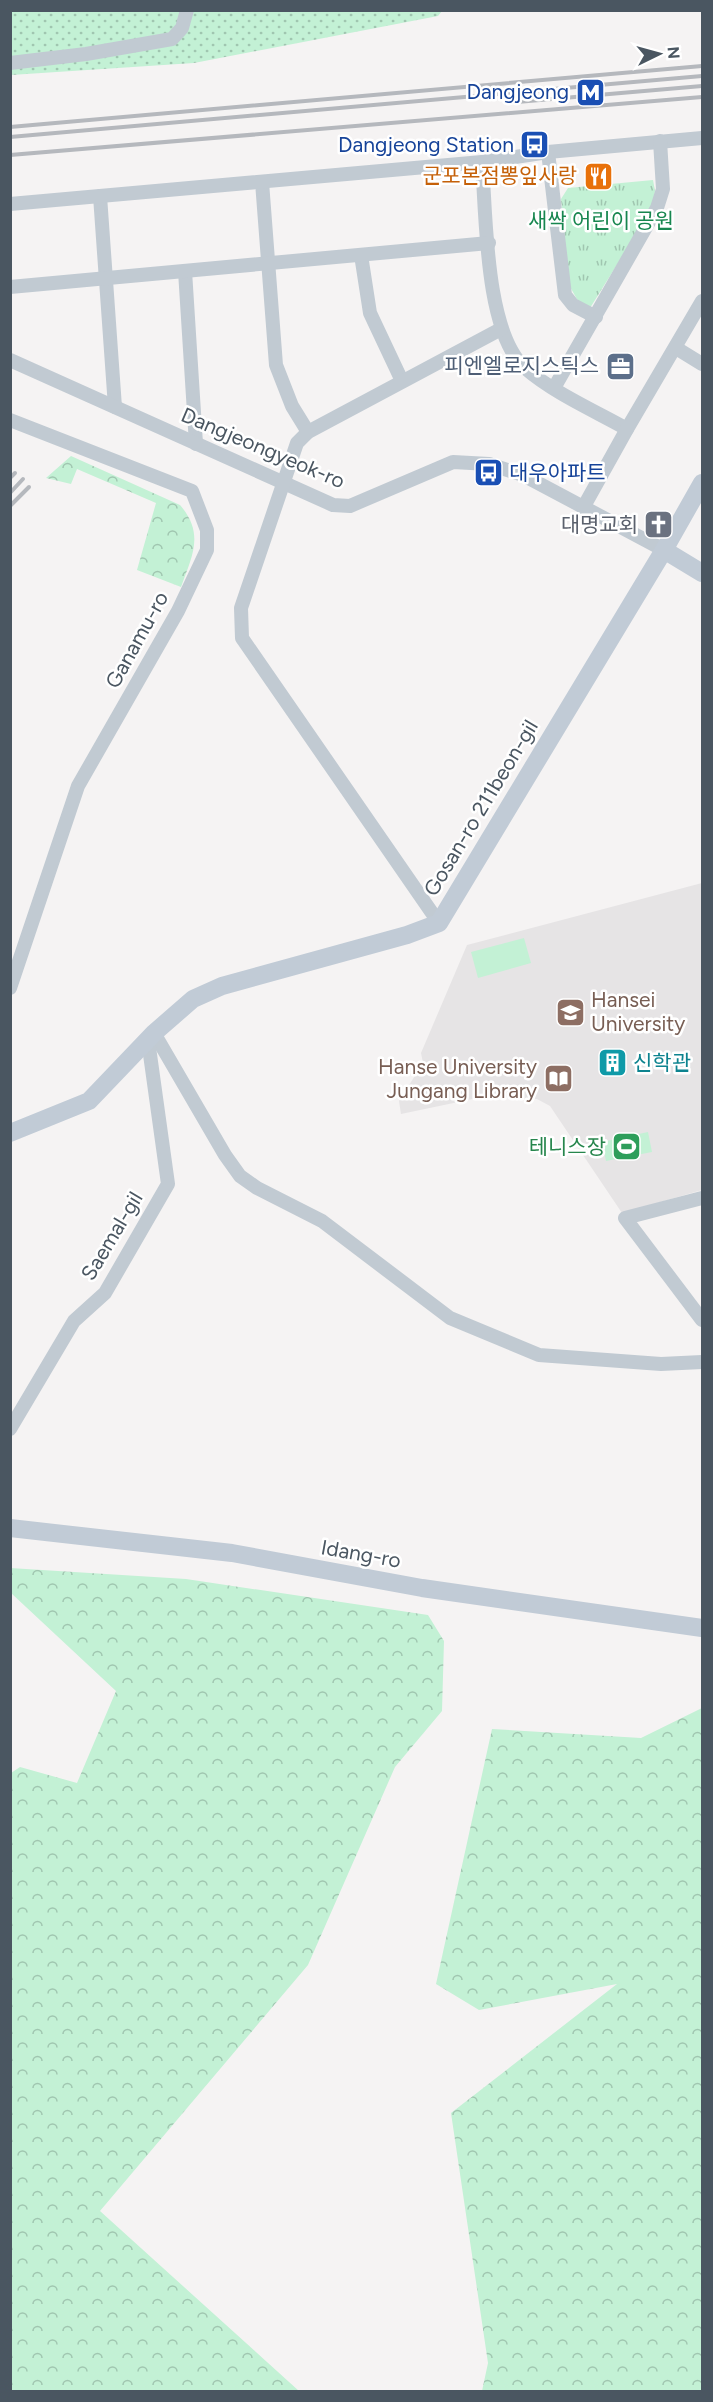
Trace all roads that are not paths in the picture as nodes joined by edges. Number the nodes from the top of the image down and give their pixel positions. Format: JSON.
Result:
{"nodes":[{"id":1,"x":187,"y":10,"type":"edge"},
{"id":2,"x":10,"y":63,"type":"edge"},
{"id":3,"x":702,"y":138,"type":"edge"},
{"id":4,"x":660,"y":141,"type":"junction"},
{"id":5,"x":548,"y":152,"type":"junction"},
{"id":6,"x":482,"y":162,"type":"junction"},
{"id":7,"x":262,"y":182,"type":"junction"},
{"id":8,"x":100,"y":196,"type":"junction"},
{"id":9,"x":10,"y":204,"type":"edge"},
{"id":10,"x":489,"y":243,"type":"junction"},
{"id":11,"x":361,"y":255,"type":"junction"},
{"id":12,"x":268,"y":263,"type":"junction"},
{"id":13,"x":185,"y":271,"type":"junction"},
{"id":14,"x":106,"y":278,"type":"junction"},
{"id":15,"x":10,"y":287,"type":"edge"},
{"id":16,"x":702,"y":301,"type":"edge"},
{"id":17,"x":596,"y":317,"type":"junction"},
{"id":18,"x":501,"y":329,"type":"junction"},
{"id":19,"x":676,"y":348,"type":"junction"},
{"id":20,"x":10,"y":360,"type":"edge"},
{"id":21,"x":702,"y":364,"type":"edge"},
{"id":22,"x":402,"y":381,"type":"junction"},
{"id":23,"x":554,"y":388,"type":"junction"},
{"id":24,"x":115,"y":407,"type":"junction"},
{"id":25,"x":10,"y":420,"type":"edge"},
{"id":26,"x":627,"y":429,"type":"junction"},
{"id":27,"x":308,"y":432,"type":"junction"},
{"id":28,"x":196,"y":444,"type":"junction"},
{"id":29,"x":702,"y":483,"type":"edge"},
{"id":30,"x":282,"y":484,"type":"junction"},
{"id":31,"x":583,"y":508,"type":"junction"},
{"id":32,"x":664,"y":550,"type":"junction"},
{"id":33,"x":702,"y":573,"type":"edge"},
{"id":34,"x":439,"y":923,"type":"junction"},
{"id":35,"x":10,"y":988,"type":"edge"},
{"id":36,"x":151,"y":1037,"type":"junction"},
{"id":37,"x":10,"y":1133,"type":"edge"},
{"id":38,"x":702,"y":1198,"type":"edge"},
{"id":39,"x":702,"y":1320,"type":"edge"},
{"id":40,"x":702,"y":1362,"type":"edge"},
{"id":41,"x":10,"y":1429,"type":"edge"},
{"id":42,"x":10,"y":1528,"type":"edge"},
{"id":43,"x":702,"y":1628,"type":"edge"}],
"edges":[{"from":1,"to":2,"type":"street"},
{"from":3,"to":4,"type":"street"},
{"from":4,"to":5,"type":"street"},
{"from":4,"to":17,"type":"street"},
{"from":5,"to":6,"type":"street"},
{"from":5,"to":17,"type":"street"},
{"from":6,"to":7,"type":"street"},
{"from":6,"to":10,"type":"street"},
{"from":7,"to":8,"type":"street"},
{"from":7,"to":12,"type":"street"},
{"from":8,"to":9,"type":"street"},
{"from":8,"to":14,"type":"street"},
{"from":10,"to":11,"type":"street"},
{"from":10,"to":18,"type":"street"},
{"from":11,"to":12,"type":"street"},
{"from":11,"to":22,"type":"street"},
{"from":12,"to":13,"type":"street"},
{"from":12,"to":27,"type":"street"},
{"from":13,"to":14,"type":"street"},
{"from":13,"to":28,"type":"street"},
{"from":14,"to":15,"type":"street"},
{"from":14,"to":24,"type":"street"},
{"from":16,"to":19,"type":"street"},
{"from":17,"to":23,"type":"street"},
{"from":18,"to":22,"type":"street"},
{"from":18,"to":23,"type":"street"},
{"from":19,"to":21,"type":"street"},
{"from":19,"to":26,"type":"street"},
{"from":20,"to":24,"type":"street","name":"Dangjeongyeok-ro"},
{"from":22,"to":27,"type":"street"},
{"from":23,"to":26,"type":"street"},
{"from":24,"to":28,"type":"street","name":"Dangjeongyeok-ro"},
{"from":25,"to":35,"type":"street","name":"Ganamu-ro"},
{"from":26,"to":31,"type":"street"},
{"from":27,"to":30,"type":"street"},
{"from":28,"to":30,"type":"street","name":"Dangjeongyeok-ro"},
{"from":29,"to":32,"type":"street","name":"Gosan-ro 211beon-gil"},
{"from":30,"to":31,"type":"street","name":"Dangjeongyeok-ro"},
{"from":30,"to":34,"type":"street"},
{"from":31,"to":32,"type":"street","name":"Dangjeongyeok-ro"},
{"from":32,"to":33,"type":"street"},
{"from":32,"to":34,"type":"street","name":"Gosan-ro 211beon-gil"},
{"from":34,"to":36,"type":"street","name":"Gosan-ro 211beon-gil"},
{"from":36,"to":37,"type":"street","name":"Gosan-ro 211beon-gil"},
{"from":36,"to":40,"type":"street"},
{"from":36,"to":41,"type":"street","name":"Saemal-gil"},
{"from":38,"to":39,"type":"street"},
{"from":42,"to":43,"type":"street","name":"Idang-ro"}]}
